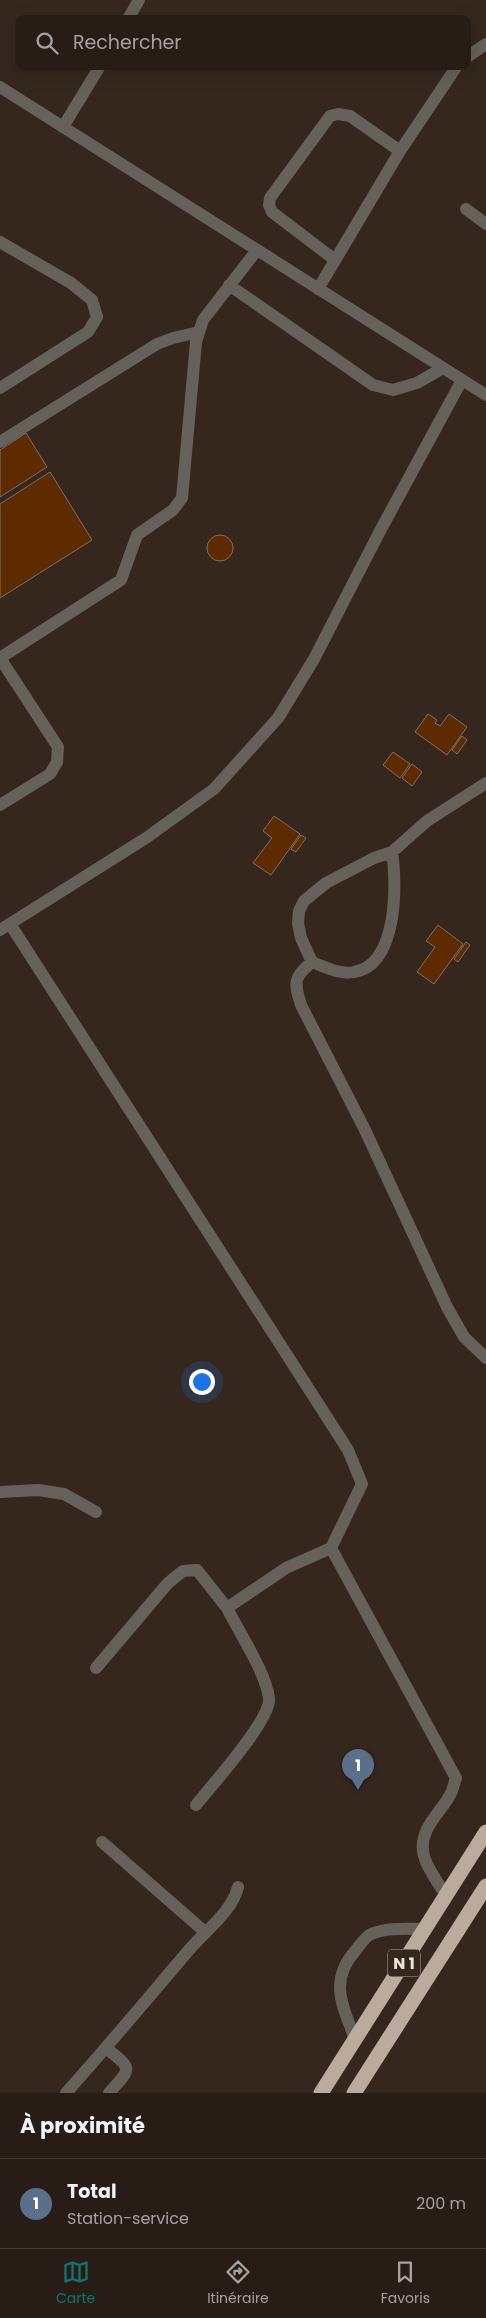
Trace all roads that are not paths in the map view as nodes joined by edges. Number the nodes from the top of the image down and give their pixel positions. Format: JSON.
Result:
{"nodes":[{"id":1,"x":139,"y":0,"type":"edge"},
{"id":2,"x":130,"y":15,"type":"edge"},
{"id":3,"x":486,"y":44,"type":"edge"},
{"id":4,"x":471,"y":54,"type":"edge"},
{"id":5,"x":98,"y":70,"type":"edge"},
{"id":6,"x":454,"y":70,"type":"edge"},
{"id":7,"x":0,"y":87,"type":"edge"},
{"id":8,"x":63,"y":127,"type":"junction"},
{"id":9,"x":400,"y":151,"type":"junction"},
{"id":10,"x":466,"y":209,"type":"dead end"},
{"id":11,"x":486,"y":224,"type":"edge"},
{"id":12,"x":0,"y":242,"type":"edge"},
{"id":13,"x":257,"y":250,"type":"junction"},
{"id":14,"x":335,"y":260,"type":"junction"},
{"id":15,"x":229,"y":285,"type":"junction"},
{"id":16,"x":318,"y":288,"type":"junction"},
{"id":17,"x":199,"y":332,"type":"junction"},
{"id":18,"x":443,"y":368,"type":"junction"},
{"id":19,"x":462,"y":380,"type":"junction"},
{"id":20,"x":0,"y":388,"type":"edge"},
{"id":21,"x":486,"y":395,"type":"edge"},
{"id":22,"x":0,"y":442,"type":"edge"},
{"id":23,"x":0,"y":658,"type":"edge"},
{"id":24,"x":486,"y":783,"type":"edge"},
{"id":25,"x":0,"y":805,"type":"edge"},
{"id":26,"x":392,"y":852,"type":"junction"},
{"id":27,"x":5,"y":927,"type":"edge"},
{"id":28,"x":312,"y":962,"type":"junction"},
{"id":29,"x":486,"y":1358,"type":"edge"},
{"id":30,"x":0,"y":1492,"type":"edge"},
{"id":31,"x":96,"y":1512,"type":"dead end"},
{"id":32,"x":331,"y":1548,"type":"junction"},
{"id":33,"x":227,"y":1608,"type":"junction"},
{"id":34,"x":96,"y":1668,"type":"dead end"},
{"id":35,"x":196,"y":1805,"type":"dead end"},
{"id":36,"x":486,"y":1832,"type":"edge"},
{"id":37,"x":102,"y":1842,"type":"dead end"},
{"id":38,"x":486,"y":1886,"type":"edge"},
{"id":39,"x":238,"y":1887,"type":"dead end"},
{"id":40,"x":446,"y":1896,"type":"junction"},
{"id":41,"x":425,"y":1929,"type":"junction"},
{"id":42,"x":205,"y":1932,"type":"junction"},
{"id":43,"x":355,"y":2039,"type":"junction"},
{"id":44,"x":106,"y":2048,"type":"junction"},
{"id":45,"x":66,"y":2093,"type":"edge"},
{"id":46,"x":109,"y":2093,"type":"edge"},
{"id":47,"x":321,"y":2093,"type":"edge"},
{"id":48,"x":354,"y":2093,"type":"edge"}],
"edges":[{"from":1,"to":2,"type":"street"},
{"from":3,"to":4,"type":"street"},
{"from":5,"to":8,"type":"street"},
{"from":6,"to":9,"type":"street"},
{"from":7,"to":8,"type":"street"},
{"from":8,"to":13,"type":"street"},
{"from":9,"to":14,"type":"street"},
{"from":9,"to":14,"type":"street"},
{"from":10,"to":11,"type":"street"},
{"from":12,"to":20,"type":"street"},
{"from":13,"to":15,"type":"street"},
{"from":13,"to":16,"type":"street"},
{"from":14,"to":16,"type":"street"},
{"from":15,"to":17,"type":"street"},
{"from":15,"to":18,"type":"street"},
{"from":16,"to":18,"type":"street"},
{"from":17,"to":22,"type":"street"},
{"from":17,"to":23,"type":"street"},
{"from":18,"to":19,"type":"street"},
{"from":19,"to":21,"type":"street"},
{"from":19,"to":27,"type":"street"},
{"from":23,"to":25,"type":"street"},
{"from":24,"to":26,"type":"street"},
{"from":26,"to":28,"type":"street"},
{"from":26,"to":28,"type":"street"},
{"from":27,"to":32,"type":"street"},
{"from":28,"to":29,"type":"street"},
{"from":30,"to":31,"type":"street"},
{"from":32,"to":33,"type":"street"},
{"from":32,"to":40,"type":"street"},
{"from":33,"to":34,"type":"street"},
{"from":33,"to":35,"type":"street"},
{"from":36,"to":40,"type":"highway","number":"N 1"},
{"from":37,"to":42,"type":"street"},
{"from":38,"to":48,"type":"highway","number":"N 1"},
{"from":39,"to":42,"type":"street"},
{"from":40,"to":41,"type":"highway","number":"N 1"},
{"from":41,"to":43,"type":"highway","number":"N 1"},
{"from":41,"to":43,"type":"street"},
{"from":42,"to":44,"type":"street"},
{"from":43,"to":47,"type":"highway","number":"N 1"},
{"from":44,"to":45,"type":"street"},
{"from":44,"to":46,"type":"street"}]}
